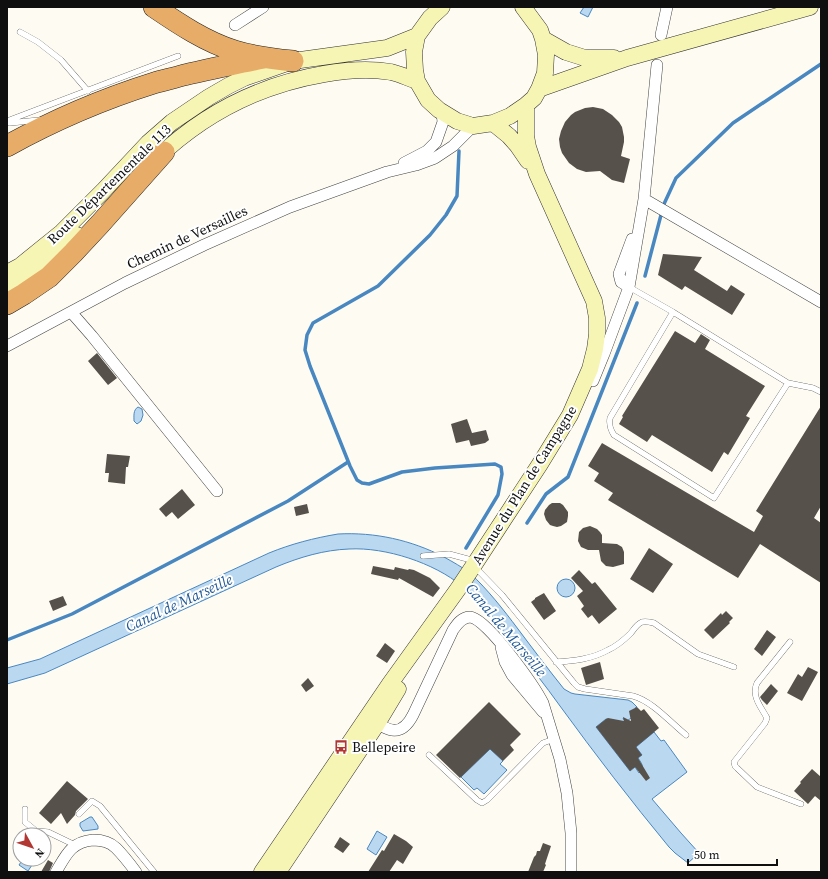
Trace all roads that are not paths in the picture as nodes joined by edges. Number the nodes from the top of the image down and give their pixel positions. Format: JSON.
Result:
{"nodes":[{"id":1,"x":154,"y":7,"type":"edge"},
{"id":2,"x":263,"y":7,"type":"edge"},
{"id":3,"x":442,"y":7,"type":"edge"},
{"id":4,"x":524,"y":7,"type":"edge"},
{"id":5,"x":667,"y":7,"type":"edge"},
{"id":6,"x":810,"y":7,"type":"edge"},
{"id":7,"x":235,"y":25,"type":"dead end"},
{"id":8,"x":20,"y":32,"type":"dead end"},
{"id":9,"x":661,"y":35,"type":"dead end"},
{"id":10,"x":417,"y":36,"type":"junction"},
{"id":11,"x":543,"y":39,"type":"junction"},
{"id":12,"x":178,"y":56,"type":"dead end"},
{"id":13,"x":264,"y":58,"type":"junction"},
{"id":14,"x":627,"y":58,"type":"junction"},
{"id":15,"x":293,"y":61,"type":"junction"},
{"id":16,"x":657,"y":65,"type":"dead end"},
{"id":17,"x":417,"y":81,"type":"junction"},
{"id":18,"x":539,"y":89,"type":"junction"},
{"id":19,"x":88,"y":90,"type":"junction"},
{"id":20,"x":526,"y":105,"type":"junction"},
{"id":21,"x":442,"y":112,"type":"junction"},
{"id":22,"x":62,"y":118,"type":"junction"},
{"id":23,"x":7,"y":122,"type":"edge"},
{"id":24,"x":494,"y":122,"type":"junction"},
{"id":25,"x":473,"y":126,"type":"junction"},
{"id":26,"x":7,"y":146,"type":"edge"},
{"id":27,"x":164,"y":152,"type":"junction"},
{"id":28,"x":387,"y":172,"type":"junction"},
{"id":29,"x":537,"y":174,"type":"junction"},
{"id":30,"x":644,"y":199,"type":"junction"},
{"id":31,"x":7,"y":273,"type":"edge"},
{"id":32,"x":7,"y":287,"type":"edge"},
{"id":33,"x":629,"y":287,"type":"junction"},
{"id":34,"x":819,"y":299,"type":"edge"},
{"id":35,"x":7,"y":304,"type":"edge"},
{"id":36,"x":71,"y":312,"type":"junction"},
{"id":37,"x":673,"y":312,"type":"junction"},
{"id":38,"x":7,"y":346,"type":"edge"},
{"id":39,"x":788,"y":384,"type":"junction"},
{"id":40,"x":821,"y":392,"type":"edge"},
{"id":41,"x":570,"y":415,"type":"junction"},
{"id":42,"x":217,"y":491,"type":"dead end"},
{"id":43,"x":423,"y":556,"type":"dead end"},
{"id":44,"x":474,"y":566,"type":"junction"},
{"id":45,"x":790,"y":642,"type":"dead end"},
{"id":46,"x":556,"y":662,"type":"junction"},
{"id":47,"x":734,"y":667,"type":"dead end"},
{"id":48,"x":372,"y":721,"type":"junction"},
{"id":49,"x":686,"y":735,"type":"dead end"},
{"id":50,"x":554,"y":739,"type":"junction"},
{"id":51,"x":429,"y":755,"type":"dead end"},
{"id":52,"x":801,"y":804,"type":"dead end"},
{"id":53,"x":25,"y":809,"type":"dead end"},
{"id":54,"x":79,"y":814,"type":"dead end"},
{"id":55,"x":75,"y":845,"type":"junction"},
{"id":56,"x":56,"y":872,"type":"edge"},
{"id":57,"x":136,"y":872,"type":"edge"},
{"id":58,"x":154,"y":872,"type":"edge"},
{"id":59,"x":262,"y":872,"type":"edge"},
{"id":60,"x":278,"y":872,"type":"edge"},
{"id":61,"x":571,"y":872,"type":"edge"}],
"edges":[{"from":1,"to":13,"type":"highway"},
{"from":2,"to":7,"type":"street"},
{"from":3,"to":10,"type":"main road"},
{"from":4,"to":11,"type":"main road"},
{"from":5,"to":9,"type":"street"},
{"from":6,"to":14,"type":"main road"},
{"from":8,"to":19,"type":"lane"},
{"from":10,"to":15,"type":"main road","name":"Route Départementale 113"},
{"from":10,"to":17,"type":"main road"},
{"from":11,"to":14,"type":"main road"},
{"from":11,"to":18,"type":"main road"},
{"from":12,"to":19,"type":"lane"},
{"from":13,"to":15,"type":"highway"},
{"from":13,"to":22,"type":"highway"},
{"from":14,"to":18,"type":"main road"},
{"from":15,"to":31,"type":"main road","name":"Route Départementale 113"},
{"from":16,"to":30,"type":"street"},
{"from":17,"to":21,"type":"main road"},
{"from":17,"to":27,"type":"main road","name":"Route Départementale 113"},
{"from":18,"to":20,"type":"main road"},
{"from":19,"to":23,"type":"lane"},
{"from":20,"to":24,"type":"main road"},
{"from":20,"to":29,"type":"main road","name":"Avenue du Plan de Campagne"},
{"from":21,"to":25,"type":"main road"},
{"from":21,"to":28,"type":"street","name":"Chemin de Versailles"},
{"from":22,"to":23,"type":"lane"},
{"from":22,"to":26,"type":"highway"},
{"from":24,"to":25,"type":"main road"},
{"from":24,"to":29,"type":"main road","name":"Avenue du Plan de Campagne"},
{"from":25,"to":28,"type":"street","name":"Chemin de Versailles"},
{"from":27,"to":32,"type":"main road","name":"Route Départementale 113"},
{"from":27,"to":35,"type":"highway"},
{"from":28,"to":36,"type":"street","name":"Chemin de Versailles"},
{"from":29,"to":41,"type":"main road","name":"Avenue du Plan de Campagne"},
{"from":30,"to":33,"type":"street"},
{"from":30,"to":34,"type":"street"},
{"from":33,"to":37,"type":"lane"},
{"from":33,"to":41,"type":"street"},
{"from":36,"to":38,"type":"street","name":"Chemin de Versailles"},
{"from":36,"to":42,"type":"street"},
{"from":37,"to":39,"type":"lane"},
{"from":37,"to":39,"type":"lane"},
{"from":39,"to":40,"type":"lane"},
{"from":41,"to":44,"type":"main road","name":"Avenue du Plan de Campagne"},
{"from":43,"to":44,"type":"lane"},
{"from":44,"to":46,"type":"lane"},
{"from":44,"to":48,"type":"main road","name":"Avenue du Plan de Campagne"},
{"from":45,"to":52,"type":"lane"},
{"from":46,"to":47,"type":"lane"},
{"from":46,"to":49,"type":"lane"},
{"from":48,"to":50,"type":"street"},
{"from":48,"to":59,"type":"main road","name":"Avenue du Plan de Campagne"},
{"from":48,"to":60,"type":"main road","name":"Avenue du Plan de Campagne"},
{"from":50,"to":51,"type":"lane"},
{"from":50,"to":61,"type":"street"},
{"from":53,"to":55,"type":"lane"},
{"from":54,"to":58,"type":"lane"},
{"from":55,"to":56,"type":"street"},
{"from":55,"to":57,"type":"street"}]}
